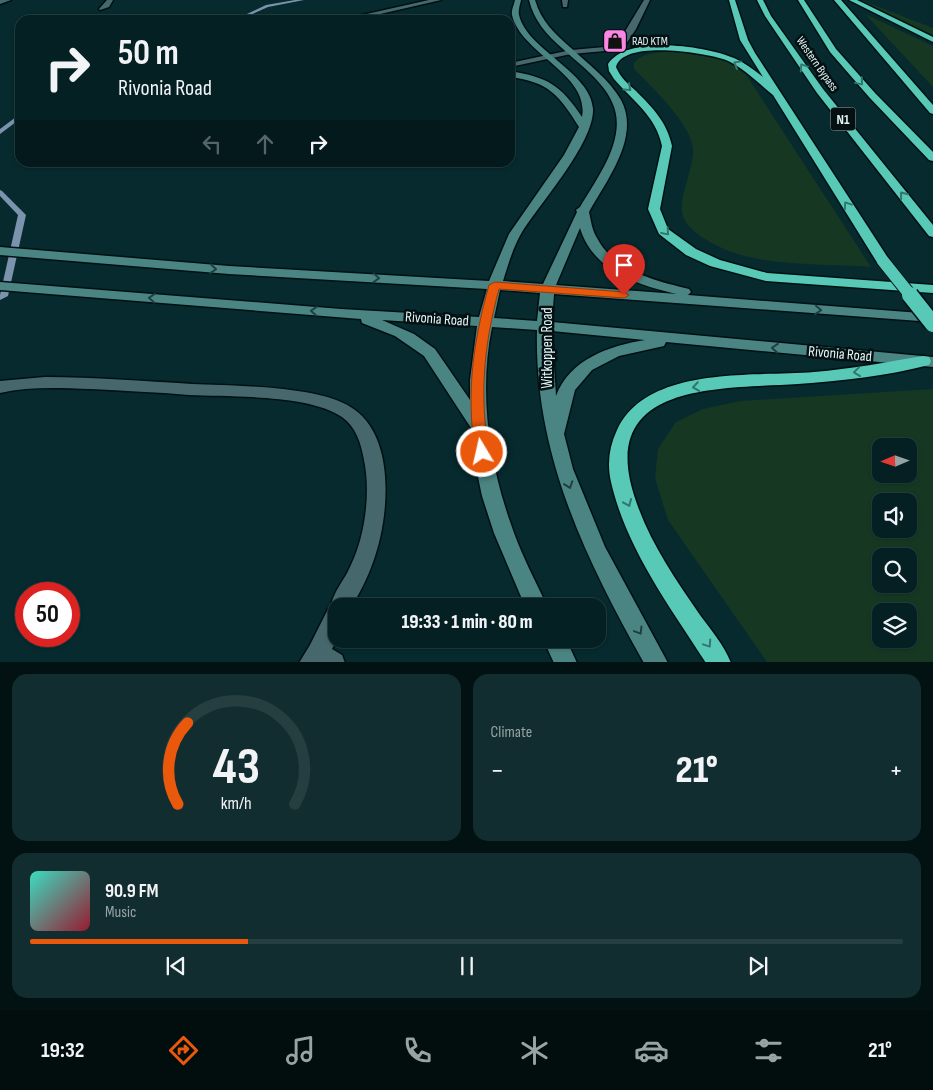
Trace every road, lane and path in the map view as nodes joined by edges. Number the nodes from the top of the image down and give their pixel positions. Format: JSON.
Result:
{"nodes":[{"id":1,"x":8,"y":0,"type":"edge"},
{"id":2,"x":110,"y":0,"type":"edge"},
{"id":3,"x":438,"y":0,"type":"edge"},
{"id":4,"x":518,"y":0,"type":"edge"},
{"id":5,"x":532,"y":0,"type":"edge"},
{"id":6,"x":647,"y":0,"type":"edge"},
{"id":7,"x":732,"y":0,"type":"edge"},
{"id":8,"x":760,"y":0,"type":"edge"},
{"id":9,"x":801,"y":0,"type":"edge"},
{"id":10,"x":837,"y":0,"type":"edge"},
{"id":11,"x":852,"y":0,"type":"edge"},
{"id":12,"x":0,"y":2,"type":"edge"},
{"id":13,"x":102,"y":9,"type":"dead end"},
{"id":14,"x":368,"y":15,"type":"edge"},
{"id":15,"x":933,"y":40,"type":"edge"},
{"id":16,"x":575,"y":56,"type":"junction"},
{"id":17,"x":550,"y":64,"type":"junction"},
{"id":18,"x":515,"y":65,"type":"edge"},
{"id":19,"x":515,"y":72,"type":"edge"},
{"id":20,"x":515,"y":74,"type":"edge"},
{"id":21,"x":776,"y":93,"type":"junction"},
{"id":22,"x":933,"y":111,"type":"edge"},
{"id":23,"x":584,"y":128,"type":"junction"},
{"id":24,"x":933,"y":158,"type":"edge"},
{"id":25,"x":582,"y":210,"type":"junction"},
{"id":26,"x":933,"y":234,"type":"edge"},
{"id":27,"x":0,"y":251,"type":"edge"},
{"id":28,"x":495,"y":285,"type":"junction"},
{"id":29,"x":0,"y":286,"type":"edge"},
{"id":30,"x":933,"y":289,"type":"edge"},
{"id":31,"x":548,"y":290,"type":"junction"},
{"id":32,"x":734,"y":304,"type":"junction"},
{"id":33,"x":341,"y":313,"type":"junction"},
{"id":34,"x":933,"y":318,"type":"edge"},
{"id":35,"x":484,"y":322,"type":"junction"},
{"id":36,"x":933,"y":324,"type":"edge"},
{"id":37,"x":544,"y":326,"type":"junction"},
{"id":38,"x":691,"y":340,"type":"junction"},
{"id":39,"x":928,"y":362,"type":"edge"},
{"id":40,"x":0,"y":387,"type":"edge"},
{"id":41,"x":478,"y":425,"type":"junction"},
{"id":42,"x":555,"y":438,"type":"junction"},
{"id":43,"x":345,"y":598,"type":"edge"},
{"id":44,"x":532,"y":598,"type":"edge"},
{"id":45,"x":328,"y":639,"type":"edge"},
{"id":46,"x":559,"y":648,"type":"edge"},
{"id":47,"x":321,"y":659,"type":"edge"},
{"id":48,"x":566,"y":662,"type":"edge"},
{"id":49,"x":657,"y":662,"type":"edge"},
{"id":50,"x":720,"y":662,"type":"edge"}],
"edges":[{"from":1,"to":12,"type":"street"},
{"from":2,"to":13,"type":"street"},
{"from":3,"to":14,"type":"street"},
{"from":4,"to":17,"type":"main road"},
{"from":5,"to":16,"type":"main road","name":"Witkoppen Road"},
{"from":6,"to":16,"type":"street"},
{"from":7,"to":21,"type":"highway"},
{"from":26,"to":8,"type":"highway","name":"Western Bypass","number":"N1","one_way":true},
{"from":9,"to":24,"type":"highway","name":"Western Bypass","number":"N1","one_way":true},
{"from":10,"to":22,"type":"highway"},
{"from":11,"to":15,"type":"highway"},
{"from":16,"to":17,"type":"street"},
{"from":16,"to":17,"type":"street"},
{"from":16,"to":25,"type":"main road","name":"Witkoppen Road"},
{"from":17,"to":18,"type":"street"},
{"from":17,"to":19,"type":"street"},
{"from":17,"to":23,"type":"main road"},
{"from":20,"to":23,"type":"main road"},
{"from":21,"to":30,"type":"highway","one_way":true},
{"from":36,"to":21,"type":"highway","one_way":true,"bridge":true},
{"from":23,"to":28,"type":"main road"},
{"from":25,"to":31,"type":"main road","name":"Witkoppen Road"},
{"from":25,"to":32,"type":"main road"},
{"from":27,"to":28,"type":"main road","one_way":true},
{"from":28,"to":31,"type":"main road"},
{"from":28,"to":35,"type":"main road"},
{"from":33,"to":29,"type":"main road","name":"Rivonia Road","one_way":true},
{"from":31,"to":32,"type":"main road"},
{"from":31,"to":37,"type":"main road","name":"Witkoppen Road"},
{"from":32,"to":34,"type":"main road","one_way":true},
{"from":33,"to":35,"type":"main road","name":"Rivonia Road"},
{"from":33,"to":41,"type":"main road"},
{"from":35,"to":37,"type":"main road","name":"Rivonia Road"},
{"from":35,"to":41,"type":"main road"},
{"from":37,"to":38,"type":"main road","name":"Rivonia Road"},
{"from":37,"to":42,"type":"main road","name":"Witkoppen Road"},
{"from":39,"to":38,"type":"main road","name":"Rivonia Road","one_way":true},
{"from":38,"to":42,"type":"main road"},
{"from":39,"to":50,"type":"highway","one_way":true},
{"from":40,"to":43,"type":"street"},
{"from":41,"to":44,"type":"main road"},
{"from":42,"to":49,"type":"main road","name":"Witkoppen Road","one_way":true},
{"from":45,"to":47,"type":"street"},
{"from":46,"to":48,"type":"main road"}]}
